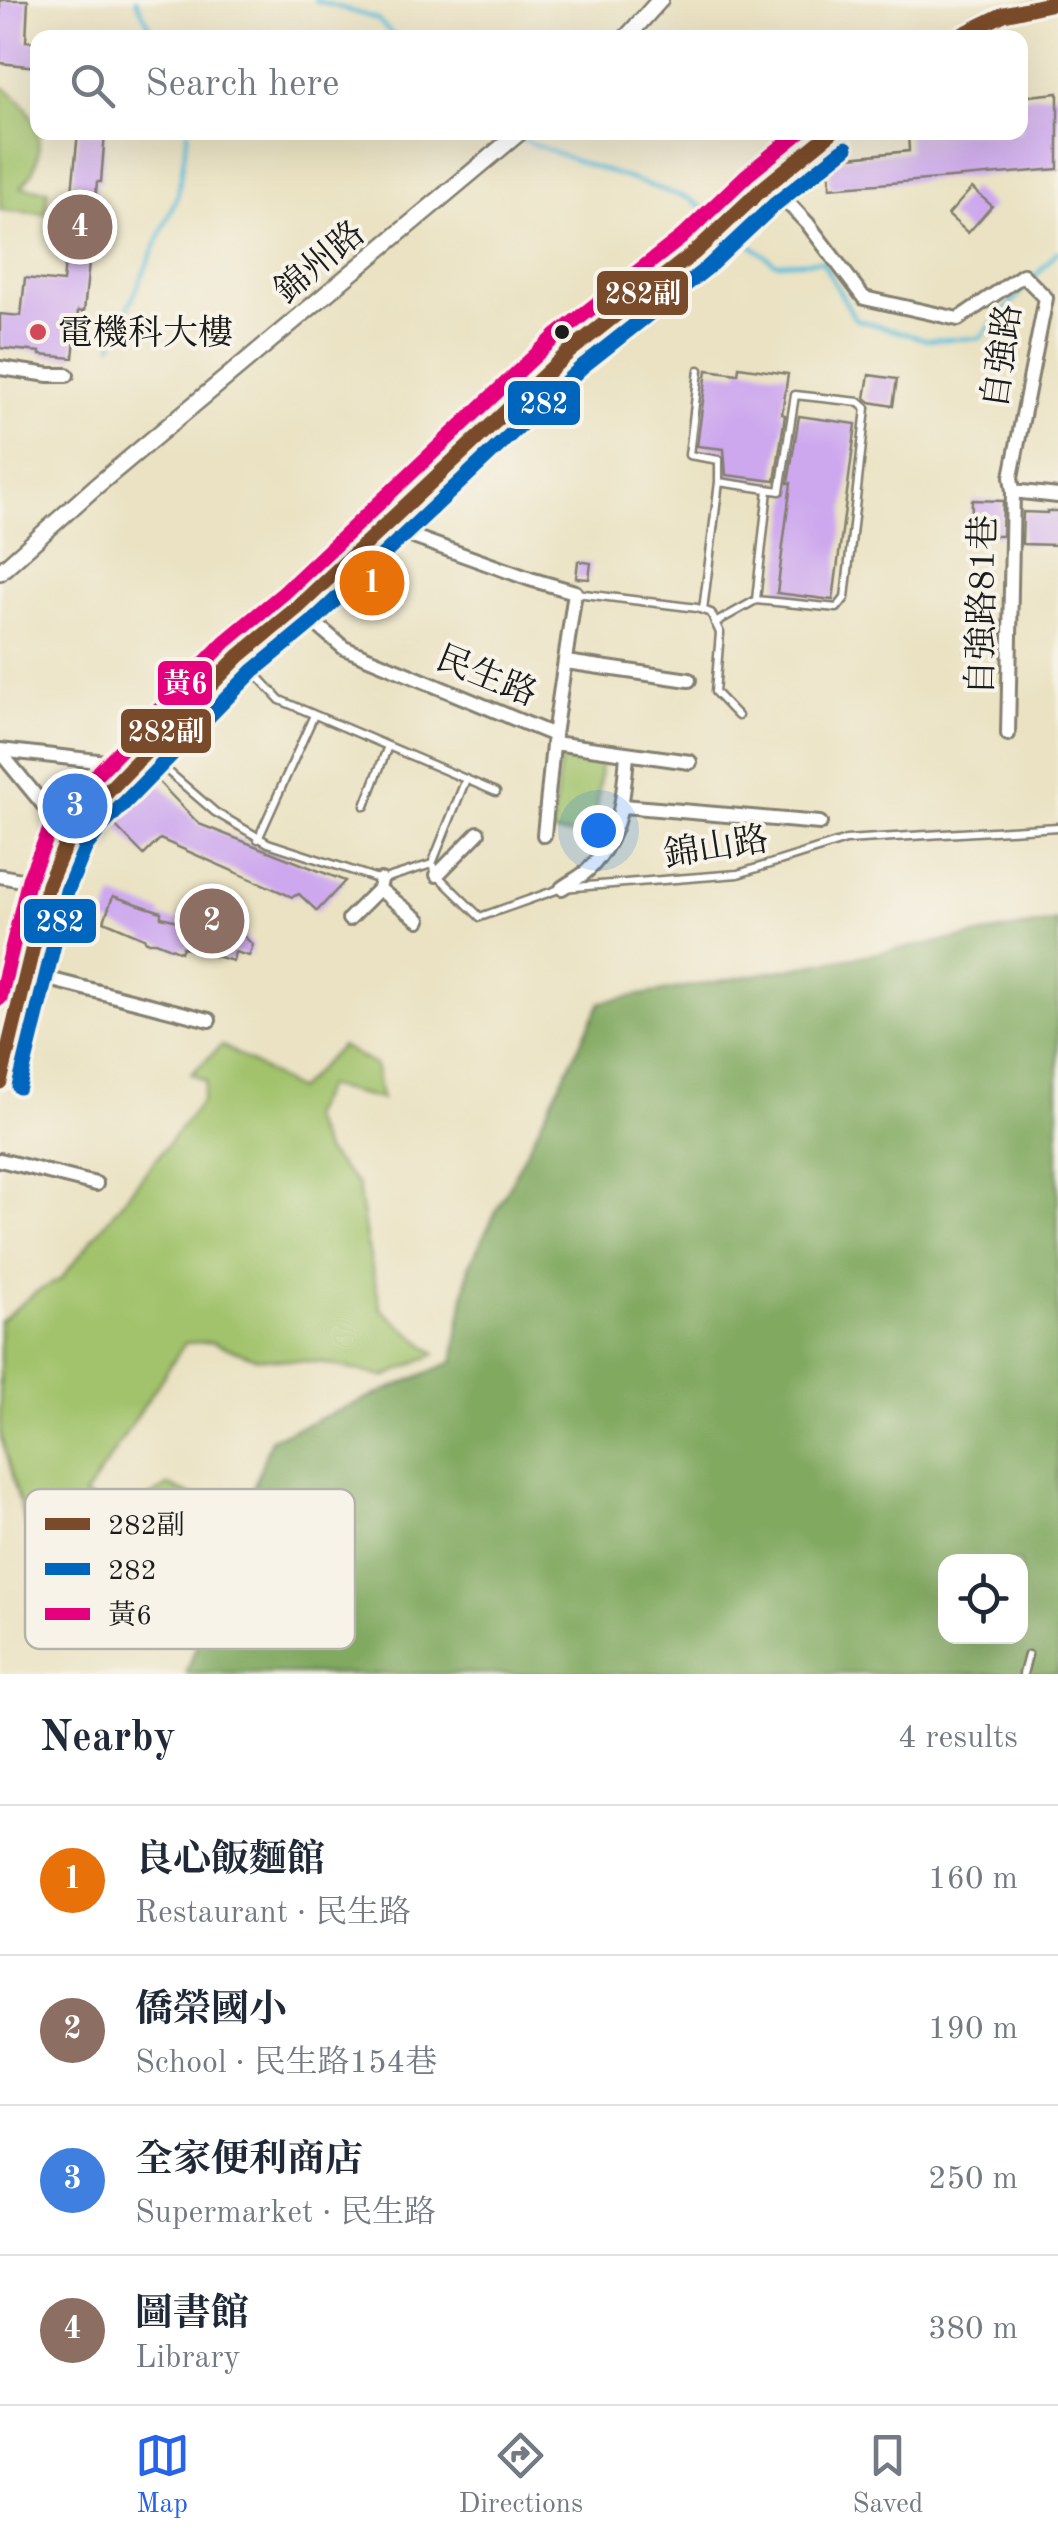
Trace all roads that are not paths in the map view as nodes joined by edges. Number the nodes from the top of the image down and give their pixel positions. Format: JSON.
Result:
{"nodes":[{"id":1,"x":660,"y":0,"type":"edge"},
{"id":2,"x":1058,"y":2,"type":"edge"},
{"id":3,"x":633,"y":30,"type":"edge"},
{"id":4,"x":969,"y":30,"type":"edge"},
{"id":5,"x":510,"y":140,"type":"edge"},
{"id":6,"x":823,"y":140,"type":"edge"},
{"id":7,"x":765,"y":186,"type":"junction"},
{"id":8,"x":0,"y":368,"type":"edge"},
{"id":9,"x":699,"y":370,"type":"dead end"},
{"id":10,"x":66,"y":375,"type":"dead end"},
{"id":11,"x":719,"y":482,"type":"junction"},
{"id":12,"x":1012,"y":484,"type":"junction"},
{"id":13,"x":768,"y":490,"type":"junction"},
{"id":14,"x":1058,"y":496,"type":"edge"},
{"id":15,"x":383,"y":526,"type":"junction"},
{"id":16,"x":0,"y":572,"type":"edge"},
{"id":17,"x":575,"y":592,"type":"junction"},
{"id":18,"x":756,"y":600,"type":"junction"},
{"id":19,"x":297,"y":608,"type":"junction"},
{"id":20,"x":703,"y":610,"type":"junction"},
{"id":21,"x":715,"y":623,"type":"junction"},
{"id":22,"x":239,"y":656,"type":"junction"},
{"id":23,"x":566,"y":662,"type":"junction"},
{"id":24,"x":689,"y":680,"type":"dead end"},
{"id":25,"x":314,"y":715,"type":"junction"},
{"id":26,"x":738,"y":716,"type":"dead end"},
{"id":27,"x":1008,"y":734,"type":"dead end"},
{"id":28,"x":554,"y":739,"type":"junction"},
{"id":29,"x":388,"y":746,"type":"junction"},
{"id":30,"x":0,"y":751,"type":"edge"},
{"id":31,"x":146,"y":752,"type":"junction"},
{"id":32,"x":627,"y":754,"type":"junction"},
{"id":33,"x":690,"y":762,"type":"dead end"},
{"id":34,"x":133,"y":765,"type":"junction"},
{"id":35,"x":466,"y":779,"type":"junction"},
{"id":36,"x":496,"y":792,"type":"dead end"},
{"id":37,"x":365,"y":806,"type":"dead end"},
{"id":38,"x":623,"y":806,"type":"junction"},
{"id":39,"x":820,"y":824,"type":"dead end"},
{"id":40,"x":1058,"y":827,"type":"edge"},
{"id":41,"x":478,"y":834,"type":"dead end"},
{"id":42,"x":544,"y":835,"type":"dead end"},
{"id":43,"x":69,"y":836,"type":"junction"},
{"id":44,"x":258,"y":839,"type":"junction"},
{"id":45,"x":434,"y":869,"type":"junction"},
{"id":46,"x":0,"y":876,"type":"edge"},
{"id":47,"x":380,"y":884,"type":"junction"},
{"id":48,"x":48,"y":885,"type":"junction"},
{"id":49,"x":562,"y":888,"type":"junction"},
{"id":50,"x":349,"y":919,"type":"dead end"},
{"id":51,"x":418,"y":920,"type":"dead end"},
{"id":52,"x":25,"y":974,"type":"junction"},
{"id":53,"x":209,"y":1020,"type":"dead end"},
{"id":54,"x":0,"y":1082,"type":"edge"},
{"id":55,"x":0,"y":1160,"type":"edge"},
{"id":56,"x":96,"y":1184,"type":"dead end"},
{"id":57,"x":1028,"y":1655,"type":"dead end"},
{"id":58,"x":1023,"y":1674,"type":"edge"}],
"edges":[{"from":1,"to":3,"type":"street"},
{"from":2,"to":4,"type":"street"},
{"from":5,"to":16,"type":"street","name":"錦州路"},
{"from":6,"to":7,"type":"street"},
{"from":7,"to":12,"type":"street","name":"自強路"},
{"from":7,"to":15,"type":"street"},
{"from":8,"to":10,"type":"street"},
{"from":9,"to":11,"type":"lane"},
{"from":11,"to":13,"type":"lane"},
{"from":11,"to":20,"type":"lane"},
{"from":12,"to":14,"type":"street"},
{"from":12,"to":27,"type":"street","name":"自強路81巷"},
{"from":13,"to":18,"type":"lane"},
{"from":13,"to":18,"type":"lane"},
{"from":15,"to":17,"type":"street"},
{"from":15,"to":19,"type":"street"},
{"from":17,"to":20,"type":"lane"},
{"from":17,"to":23,"type":"street"},
{"from":18,"to":21,"type":"lane"},
{"from":19,"to":22,"type":"street"},
{"from":19,"to":28,"type":"street","name":"民生路"},
{"from":20,"to":21,"type":"lane"},
{"from":21,"to":26,"type":"lane"},
{"from":22,"to":25,"type":"lane"},
{"from":22,"to":31,"type":"street"},
{"from":23,"to":24,"type":"street"},
{"from":23,"to":28,"type":"street"},
{"from":25,"to":29,"type":"lane"},
{"from":25,"to":44,"type":"lane"},
{"from":28,"to":32,"type":"street","name":"民生路"},
{"from":28,"to":42,"type":"street"},
{"from":29,"to":35,"type":"lane"},
{"from":29,"to":37,"type":"lane"},
{"from":30,"to":34,"type":"street"},
{"from":30,"to":43,"type":"street"},
{"from":31,"to":34,"type":"street"},
{"from":31,"to":44,"type":"lane"},
{"from":32,"to":33,"type":"street","name":"民生路"},
{"from":32,"to":38,"type":"street"},
{"from":34,"to":43,"type":"street"},
{"from":35,"to":36,"type":"lane"},
{"from":35,"to":45,"type":"lane"},
{"from":38,"to":39,"type":"street"},
{"from":38,"to":49,"type":"street"},
{"from":40,"to":49,"type":"lane","name":"錦山路"},
{"from":41,"to":45,"type":"street"},
{"from":43,"to":48,"type":"street"},
{"from":44,"to":47,"type":"lane"},
{"from":45,"to":47,"type":"lane"},
{"from":45,"to":49,"type":"lane","name":"錦山路"},
{"from":46,"to":48,"type":"street"},
{"from":47,"to":50,"type":"street"},
{"from":47,"to":51,"type":"street"},
{"from":48,"to":52,"type":"street"},
{"from":52,"to":53,"type":"street"},
{"from":52,"to":54,"type":"street"},
{"from":55,"to":56,"type":"street"},
{"from":57,"to":58,"type":"lane"}]}
